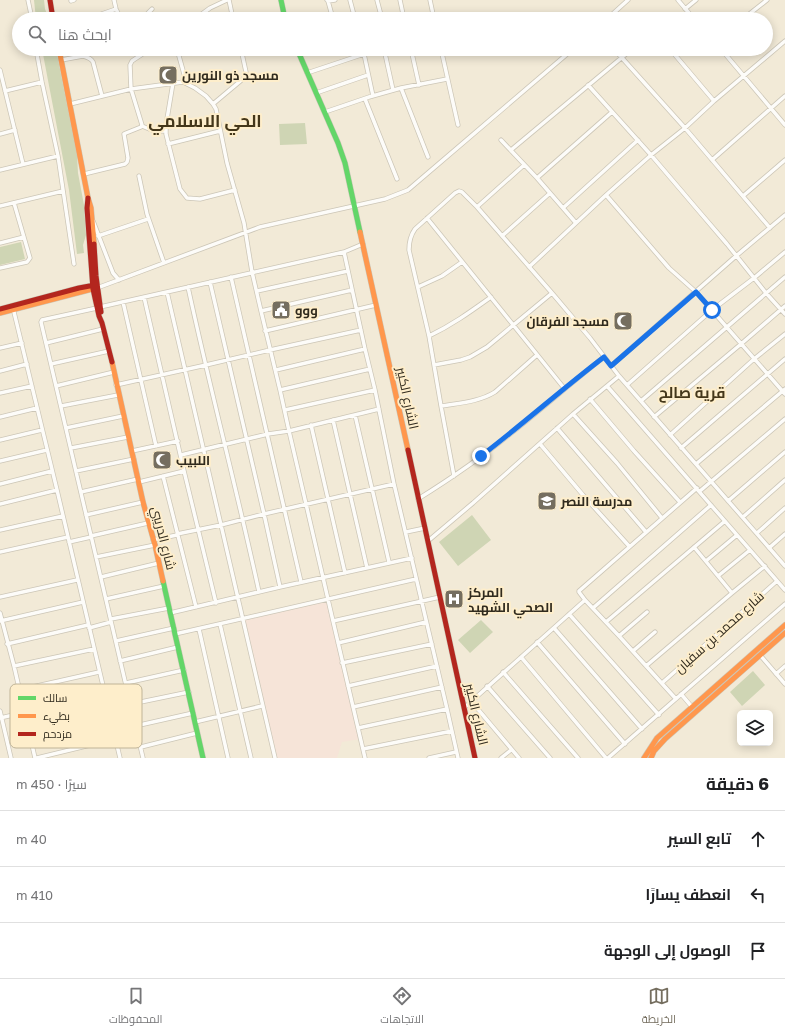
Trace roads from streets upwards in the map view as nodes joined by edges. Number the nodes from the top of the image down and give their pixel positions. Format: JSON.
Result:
{"nodes":[{"id":1,"x":28,"y":0,"type":"edge"},
{"id":2,"x":50,"y":0,"type":"edge"},
{"id":3,"x":114,"y":0,"type":"edge"},
{"id":4,"x":228,"y":0,"type":"edge"},
{"id":5,"x":280,"y":0,"type":"edge"},
{"id":6,"x":335,"y":0,"type":"edge"},
{"id":7,"x":350,"y":0,"type":"edge"},
{"id":8,"x":377,"y":0,"type":"edge"},
{"id":9,"x":400,"y":0,"type":"edge"},
{"id":10,"x":430,"y":0,"type":"edge"},
{"id":11,"x":628,"y":0,"type":"edge"},
{"id":12,"x":678,"y":0,"type":"edge"},
{"id":13,"x":696,"y":0,"type":"edge"},
{"id":14,"x":767,"y":0,"type":"edge"},
{"id":15,"x":327,"y":1,"type":"edge"},
{"id":16,"x":116,"y":8,"type":"junction"},
{"id":17,"x":152,"y":9,"type":"dead end"},
{"id":18,"x":685,"y":9,"type":"junction"},
{"id":19,"x":31,"y":12,"type":"edge"},
{"id":20,"x":52,"y":12,"type":"edge"},
{"id":21,"x":106,"y":12,"type":"edge"},
{"id":22,"x":118,"y":12,"type":"edge"},
{"id":23,"x":149,"y":12,"type":"edge"},
{"id":24,"x":205,"y":12,"type":"edge"},
{"id":25,"x":232,"y":12,"type":"edge"},
{"id":26,"x":283,"y":12,"type":"edge"},
{"id":27,"x":331,"y":12,"type":"edge"},
{"id":28,"x":353,"y":12,"type":"edge"},
{"id":29,"x":380,"y":12,"type":"edge"},
{"id":30,"x":403,"y":12,"type":"edge"},
{"id":31,"x":433,"y":12,"type":"edge"},
{"id":32,"x":615,"y":12,"type":"edge"},
{"id":33,"x":688,"y":12,"type":"edge"},
{"id":34,"x":752,"y":12,"type":"edge"},
{"id":35,"x":785,"y":41,"type":"edge"},
{"id":36,"x":773,"y":52,"type":"edge"},
{"id":37,"x":37,"y":56,"type":"edge"},
{"id":38,"x":60,"y":56,"type":"edge"},
{"id":39,"x":137,"y":56,"type":"edge"},
{"id":40,"x":179,"y":56,"type":"edge"},
{"id":41,"x":243,"y":56,"type":"edge"},
{"id":42,"x":300,"y":56,"type":"edge"},
{"id":43,"x":358,"y":56,"type":"edge"},
{"id":44,"x":364,"y":56,"type":"edge"},
{"id":45,"x":386,"y":56,"type":"edge"},
{"id":46,"x":413,"y":56,"type":"edge"},
{"id":47,"x":442,"y":56,"type":"edge"},
{"id":48,"x":565,"y":56,"type":"edge"},
{"id":49,"x":676,"y":56,"type":"edge"},
{"id":50,"x":727,"y":56,"type":"edge"},
{"id":51,"x":768,"y":56,"type":"edge"},
{"id":52,"x":622,"y":57,"type":"joint"},
{"id":53,"x":61,"y":60,"type":"junction"},
{"id":54,"x":0,"y":70,"type":"edge"},
{"id":55,"x":307,"y":72,"type":"junction"},
{"id":56,"x":368,"y":75,"type":"junction"},
{"id":57,"x":744,"y":77,"type":"junction"},
{"id":58,"x":447,"y":79,"type":"junction"},
{"id":59,"x":42,"y":82,"type":"junction"},
{"id":60,"x":183,"y":82,"type":"junction"},
{"id":61,"x":173,"y":83,"type":"junction"},
{"id":62,"x":588,"y":84,"type":"junction"},
{"id":63,"x":419,"y":85,"type":"junction"},
{"id":64,"x":401,"y":88,"type":"junction"},
{"id":65,"x":131,"y":89,"type":"junction"},
{"id":66,"x":394,"y":90,"type":"junction"},
{"id":67,"x":5,"y":91,"type":"junction"},
{"id":68,"x":316,"y":93,"type":"junction"},
{"id":69,"x":102,"y":96,"type":"junction"},
{"id":70,"x":373,"y":96,"type":"junction"},
{"id":71,"x":785,"y":96,"type":"edge"},
{"id":72,"x":364,"y":99,"type":"junction"},
{"id":73,"x":714,"y":101,"type":"junction"},
{"id":74,"x":70,"y":104,"type":"junction"},
{"id":75,"x":213,"y":104,"type":"junction"},
{"id":76,"x":771,"y":109,"type":"junction"},
{"id":77,"x":325,"y":112,"type":"junction"},
{"id":78,"x":612,"y":112,"type":"junction"},
{"id":79,"x":785,"y":124,"type":"edge"},
{"id":80,"x":458,"y":125,"type":"dead end"},
{"id":81,"x":142,"y":126,"type":"junction"},
{"id":82,"x":685,"y":128,"type":"junction"},
{"id":83,"x":15,"y":130,"type":"junction"},
{"id":84,"x":166,"y":131,"type":"junction"},
{"id":85,"x":220,"y":131,"type":"junction"},
{"id":86,"x":0,"y":134,"type":"edge"},
{"id":87,"x":501,"y":140,"type":"dead end"},
{"id":88,"x":638,"y":140,"type":"junction"},
{"id":89,"x":168,"y":144,"type":"junction"},
{"id":90,"x":511,"y":150,"type":"junction"},
{"id":91,"x":651,"y":155,"type":"junction"},
{"id":92,"x":58,"y":156,"type":"junction"},
{"id":93,"x":428,"y":157,"type":"dead end"},
{"id":94,"x":712,"y":160,"type":"junction"},
{"id":95,"x":785,"y":160,"type":"edge"},
{"id":96,"x":23,"y":164,"type":"junction"},
{"id":97,"x":524,"y":165,"type":"junction"},
{"id":98,"x":0,"y":170,"type":"edge"},
{"id":99,"x":84,"y":174,"type":"junction"},
{"id":100,"x":139,"y":176,"type":"dead end"},
{"id":101,"x":537,"y":178,"type":"junction"},
{"id":102,"x":397,"y":179,"type":"dead end"},
{"id":103,"x":235,"y":190,"type":"junction"},
{"id":104,"x":63,"y":192,"type":"junction"},
{"id":105,"x":549,"y":194,"type":"junction"},
{"id":106,"x":606,"y":195,"type":"junction"},
{"id":107,"x":743,"y":196,"type":"junction"},
{"id":108,"x":88,"y":198,"type":"junction"},
{"id":109,"x":14,"y":203,"type":"junction"},
{"id":110,"x":0,"y":206,"type":"edge"},
{"id":111,"x":354,"y":206,"type":"junction"},
{"id":112,"x":477,"y":208,"type":"junction"},
{"id":113,"x":563,"y":208,"type":"junction"},
{"id":114,"x":785,"y":215,"type":"edge"},
{"id":115,"x":92,"y":218,"type":"junction"},
{"id":116,"x":427,"y":218,"type":"junction"},
{"id":117,"x":148,"y":219,"type":"junction"},
{"id":118,"x":576,"y":223,"type":"junction"},
{"id":119,"x":770,"y":228,"type":"junction"},
{"id":120,"x":245,"y":232,"type":"junction"},
{"id":121,"x":98,"y":236,"type":"junction"},
{"id":122,"x":502,"y":236,"type":"junction"},
{"id":123,"x":24,"y":237,"type":"junction"},
{"id":124,"x":0,"y":243,"type":"edge"},
{"id":125,"x":363,"y":244,"type":"junction"},
{"id":126,"x":344,"y":252,"type":"junction"},
{"id":127,"x":785,"y":252,"type":"edge"},
{"id":128,"x":736,"y":256,"type":"junction"},
{"id":129,"x":462,"y":262,"type":"junction"},
{"id":130,"x":164,"y":263,"type":"junction"},
{"id":131,"x":74,"y":264,"type":"dead end"},
{"id":132,"x":529,"y":266,"type":"junction"},
{"id":133,"x":0,"y":268,"type":"edge"},
{"id":134,"x":348,"y":270,"type":"junction"},
{"id":135,"x":252,"y":272,"type":"junction"},
{"id":136,"x":231,"y":277,"type":"junction"},
{"id":137,"x":785,"y":277,"type":"edge"},
{"id":138,"x":754,"y":278,"type":"junction"},
{"id":139,"x":119,"y":280,"type":"junction"},
{"id":140,"x":210,"y":282,"type":"junction"},
{"id":141,"x":96,"y":287,"type":"junction"},
{"id":142,"x":188,"y":287,"type":"junction"},
{"id":143,"x":418,"y":287,"type":"junction"},
{"id":144,"x":257,"y":290,"type":"junction"},
{"id":145,"x":352,"y":290,"type":"junction"},
{"id":146,"x":167,"y":292,"type":"junction"},
{"id":147,"x":696,"y":292,"type":"junction"},
{"id":148,"x":552,"y":293,"type":"junction"},
{"id":149,"x":766,"y":293,"type":"junction"},
{"id":150,"x":144,"y":297,"type":"junction"},
{"id":151,"x":491,"y":297,"type":"junction"},
{"id":152,"x":123,"y":302,"type":"junction"},
{"id":153,"x":376,"y":305,"type":"junction"},
{"id":154,"x":785,"y":306,"type":"edge"},
{"id":155,"x":13,"y":307,"type":"junction"},
{"id":156,"x":99,"y":308,"type":"junction"},
{"id":157,"x":0,"y":309,"type":"edge"},
{"id":158,"x":357,"y":310,"type":"junction"},
{"id":159,"x":712,"y":310,"type":"junction"},
{"id":160,"x":781,"y":310,"type":"junction"},
{"id":161,"x":261,"y":311,"type":"junction"},
{"id":162,"x":0,"y":313,"type":"edge"},
{"id":163,"x":785,"y":314,"type":"edge"},
{"id":164,"x":514,"y":325,"type":"junction"},
{"id":165,"x":102,"y":326,"type":"junction"},
{"id":166,"x":727,"y":327,"type":"junction"},
{"id":167,"x":361,"y":330,"type":"junction"},
{"id":168,"x":265,"y":331,"type":"junction"},
{"id":169,"x":785,"y":334,"type":"edge"},
{"id":170,"x":429,"y":336,"type":"junction"},
{"id":171,"x":22,"y":343,"type":"junction"},
{"id":172,"x":46,"y":343,"type":"junction"},
{"id":173,"x":741,"y":344,"type":"junction"},
{"id":174,"x":0,"y":348,"type":"edge"},
{"id":175,"x":365,"y":349,"type":"junction"},
{"id":176,"x":270,"y":350,"type":"junction"},
{"id":177,"x":109,"y":351,"type":"junction"},
{"id":178,"x":249,"y":355,"type":"junction"},
{"id":179,"x":537,"y":355,"type":"junction"},
{"id":180,"x":604,"y":357,"type":"junction"},
{"id":181,"x":754,"y":359,"type":"junction"},
{"id":182,"x":785,"y":359,"type":"edge"},
{"id":183,"x":228,"y":360,"type":"junction"},
{"id":184,"x":26,"y":364,"type":"junction"},
{"id":185,"x":51,"y":364,"type":"junction"},
{"id":186,"x":434,"y":365,"type":"junction"},
{"id":187,"x":206,"y":366,"type":"junction"},
{"id":188,"x":611,"y":366,"type":"junction"},
{"id":189,"x":370,"y":369,"type":"junction"},
{"id":190,"x":185,"y":370,"type":"junction"},
{"id":191,"x":276,"y":370,"type":"junction"},
{"id":192,"x":0,"y":371,"type":"edge"},
{"id":193,"x":114,"y":372,"type":"junction"},
{"id":194,"x":768,"y":374,"type":"junction"},
{"id":195,"x":162,"y":375,"type":"junction"},
{"id":196,"x":619,"y":376,"type":"junction"},
{"id":197,"x":140,"y":379,"type":"junction"},
{"id":198,"x":116,"y":385,"type":"junction"},
{"id":199,"x":627,"y":385,"type":"junction"},
{"id":200,"x":32,"y":386,"type":"junction"},
{"id":201,"x":56,"y":386,"type":"junction"},
{"id":202,"x":607,"y":386,"type":"junction"},
{"id":203,"x":564,"y":388,"type":"junction"},
{"id":204,"x":280,"y":390,"type":"junction"},
{"id":205,"x":375,"y":390,"type":"junction"},
{"id":206,"x":784,"y":391,"type":"edge"},
{"id":207,"x":0,"y":393,"type":"edge"},
{"id":208,"x":118,"y":394,"type":"junction"},
{"id":209,"x":590,"y":399,"type":"junction"},
{"id":210,"x":641,"y":401,"type":"junction"},
{"id":211,"x":61,"y":406,"type":"junction"},
{"id":212,"x":441,"y":406,"type":"junction"},
{"id":213,"x":37,"y":408,"type":"junction"},
{"id":214,"x":380,"y":409,"type":"junction"},
{"id":215,"x":285,"y":410,"type":"junction"},
{"id":216,"x":573,"y":414,"type":"junction"},
{"id":217,"x":355,"y":415,"type":"junction"},
{"id":218,"x":124,"y":416,"type":"junction"},
{"id":219,"x":0,"y":417,"type":"edge"},
{"id":220,"x":654,"y":417,"type":"junction"},
{"id":221,"x":785,"y":419,"type":"edge"},
{"id":222,"x":333,"y":420,"type":"junction"},
{"id":223,"x":311,"y":426,"type":"junction"},
{"id":224,"x":66,"y":428,"type":"junction"},
{"id":225,"x":557,"y":428,"type":"junction"},
{"id":226,"x":42,"y":430,"type":"junction"},
{"id":227,"x":289,"y":431,"type":"junction"},
{"id":228,"x":268,"y":434,"type":"junction"},
{"id":229,"x":670,"y":435,"type":"junction"},
{"id":230,"x":128,"y":437,"type":"junction"},
{"id":231,"x":0,"y":440,"type":"edge"},
{"id":232,"x":247,"y":440,"type":"junction"},
{"id":233,"x":178,"y":441,"type":"junction"},
{"id":234,"x":540,"y":444,"type":"junction"},
{"id":235,"x":225,"y":445,"type":"junction"},
{"id":236,"x":156,"y":446,"type":"junction"},
{"id":237,"x":71,"y":448,"type":"junction"},
{"id":238,"x":682,"y":448,"type":"junction"},
{"id":239,"x":47,"y":450,"type":"junction"},
{"id":240,"x":204,"y":450,"type":"junction"},
{"id":241,"x":132,"y":451,"type":"junction"},
{"id":242,"x":785,"y":452,"type":"edge"},
{"id":243,"x":181,"y":455,"type":"junction"},
{"id":244,"x":134,"y":459,"type":"junction"},
{"id":245,"x":0,"y":461,"type":"edge"},
{"id":246,"x":696,"y":464,"type":"junction"},
{"id":247,"x":52,"y":471,"type":"junction"},
{"id":248,"x":76,"y":471,"type":"junction"},
{"id":249,"x":184,"y":471,"type":"junction"},
{"id":250,"x":163,"y":476,"type":"junction"},
{"id":251,"x":454,"y":476,"type":"junction"},
{"id":252,"x":785,"y":480,"type":"edge"},
{"id":253,"x":138,"y":481,"type":"junction"},
{"id":254,"x":712,"y":482,"type":"junction"},
{"id":255,"x":0,"y":484,"type":"edge"},
{"id":256,"x":394,"y":484,"type":"junction"},
{"id":257,"x":697,"y":488,"type":"junction"},
{"id":258,"x":372,"y":489,"type":"junction"},
{"id":259,"x":57,"y":490,"type":"junction"},
{"id":260,"x":700,"y":491,"type":"junction"},
{"id":261,"x":81,"y":492,"type":"junction"},
{"id":262,"x":350,"y":494,"type":"junction"},
{"id":263,"x":329,"y":499,"type":"junction"},
{"id":264,"x":418,"y":499,"type":"junction"},
{"id":265,"x":728,"y":501,"type":"junction"},
{"id":266,"x":143,"y":502,"type":"junction"},
{"id":267,"x":680,"y":502,"type":"junction"},
{"id":268,"x":0,"y":504,"type":"edge"},
{"id":269,"x":306,"y":504,"type":"junction"},
{"id":270,"x":711,"y":505,"type":"junction"},
{"id":271,"x":785,"y":508,"type":"edge"},
{"id":272,"x":285,"y":509,"type":"junction"},
{"id":273,"x":264,"y":514,"type":"junction"},
{"id":274,"x":86,"y":515,"type":"junction"},
{"id":275,"x":63,"y":516,"type":"junction"},
{"id":276,"x":743,"y":517,"type":"junction"},
{"id":277,"x":662,"y":518,"type":"junction"},
{"id":278,"x":244,"y":520,"type":"junction"},
{"id":279,"x":725,"y":521,"type":"junction"},
{"id":280,"x":148,"y":523,"type":"junction"},
{"id":281,"x":221,"y":525,"type":"junction"},
{"id":282,"x":425,"y":528,"type":"junction"},
{"id":283,"x":198,"y":529,"type":"junction"},
{"id":284,"x":0,"y":530,"type":"edge"},
{"id":285,"x":406,"y":532,"type":"junction"},
{"id":286,"x":646,"y":532,"type":"junction"},
{"id":287,"x":757,"y":533,"type":"junction"},
{"id":288,"x":737,"y":534,"type":"junction"},
{"id":289,"x":785,"y":534,"type":"edge"},
{"id":290,"x":177,"y":535,"type":"junction"},
{"id":291,"x":91,"y":536,"type":"junction"},
{"id":292,"x":68,"y":539,"type":"junction"},
{"id":293,"x":428,"y":541,"type":"junction"},
{"id":294,"x":154,"y":543,"type":"junction"},
{"id":295,"x":629,"y":546,"type":"junction"},
{"id":296,"x":694,"y":547,"type":"junction"},
{"id":297,"x":769,"y":548,"type":"junction"},
{"id":298,"x":750,"y":550,"type":"junction"},
{"id":299,"x":0,"y":552,"type":"edge"},
{"id":300,"x":96,"y":557,"type":"junction"},
{"id":301,"x":412,"y":558,"type":"junction"},
{"id":302,"x":706,"y":561,"type":"junction"},
{"id":303,"x":389,"y":562,"type":"junction"},
{"id":304,"x":159,"y":563,"type":"junction"},
{"id":305,"x":784,"y":564,"type":"edge"},
{"id":306,"x":765,"y":566,"type":"junction"},
{"id":307,"x":367,"y":568,"type":"junction"},
{"id":308,"x":346,"y":573,"type":"junction"},
{"id":309,"x":718,"y":576,"type":"junction"},
{"id":310,"x":101,"y":577,"type":"junction"},
{"id":311,"x":323,"y":578,"type":"junction"},
{"id":312,"x":416,"y":579,"type":"junction"},
{"id":313,"x":77,"y":580,"type":"junction"},
{"id":314,"x":777,"y":581,"type":"junction"},
{"id":315,"x":301,"y":582,"type":"junction"},
{"id":316,"x":164,"y":586,"type":"junction"},
{"id":317,"x":280,"y":587,"type":"junction"},
{"id":318,"x":785,"y":590,"type":"edge"},
{"id":319,"x":259,"y":592,"type":"junction"},
{"id":320,"x":732,"y":593,"type":"junction"},
{"id":321,"x":0,"y":597,"type":"edge"},
{"id":322,"x":237,"y":597,"type":"junction"},
{"id":323,"x":440,"y":597,"type":"junction"},
{"id":324,"x":106,"y":599,"type":"junction"},
{"id":325,"x":327,"y":599,"type":"junction"},
{"id":326,"x":585,"y":600,"type":"junction"},
{"id":327,"x":83,"y":602,"type":"junction"},
{"id":328,"x":422,"y":602,"type":"junction"},
{"id":329,"x":216,"y":603,"type":"junction"},
{"id":330,"x":785,"y":604,"type":"edge"},
{"id":331,"x":196,"y":607,"type":"junction"},
{"id":332,"x":593,"y":608,"type":"junction"},
{"id":333,"x":170,"y":610,"type":"junction"},
{"id":334,"x":647,"y":612,"type":"dead end"},
{"id":335,"x":0,"y":613,"type":"edge"},
{"id":336,"x":569,"y":614,"type":"junction"},
{"id":337,"x":242,"y":619,"type":"junction"},
{"id":338,"x":1,"y":621,"type":"edge"},
{"id":339,"x":111,"y":621,"type":"junction"},
{"id":340,"x":332,"y":622,"type":"junction"},
{"id":341,"x":426,"y":622,"type":"junction"},
{"id":342,"x":606,"y":622,"type":"junction"},
{"id":343,"x":220,"y":624,"type":"junction"},
{"id":344,"x":785,"y":625,"type":"edge"},
{"id":345,"x":89,"y":627,"type":"junction"},
{"id":346,"x":174,"y":628,"type":"junction"},
{"id":347,"x":554,"y":628,"type":"junction"},
{"id":348,"x":198,"y":629,"type":"junction"},
{"id":349,"x":655,"y":632,"type":"dead end"},
{"id":350,"x":785,"y":633,"type":"edge"},
{"id":351,"x":175,"y":634,"type":"junction"},
{"id":352,"x":619,"y":636,"type":"junction"},
{"id":353,"x":116,"y":641,"type":"junction"},
{"id":354,"x":538,"y":642,"type":"junction"},
{"id":355,"x":338,"y":643,"type":"junction"},
{"id":356,"x":7,"y":644,"type":"junction"},
{"id":357,"x":432,"y":644,"type":"junction"},
{"id":358,"x":178,"y":647,"type":"junction"},
{"id":359,"x":94,"y":649,"type":"junction"},
{"id":360,"x":633,"y":651,"type":"junction"},
{"id":361,"x":760,"y":655,"type":"junction"},
{"id":362,"x":521,"y":657,"type":"junction"},
{"id":363,"x":120,"y":661,"type":"junction"},
{"id":364,"x":342,"y":663,"type":"junction"},
{"id":365,"x":14,"y":666,"type":"junction"},
{"id":366,"x":437,"y":666,"type":"junction"},
{"id":367,"x":646,"y":666,"type":"junction"},
{"id":368,"x":785,"y":666,"type":"edge"},
{"id":369,"x":184,"y":670,"type":"junction"},
{"id":370,"x":99,"y":672,"type":"junction"},
{"id":371,"x":503,"y":672,"type":"junction"},
{"id":372,"x":776,"y":674,"type":"junction"},
{"id":373,"x":126,"y":683,"type":"joint"},
{"id":374,"x":662,"y":683,"type":"junction"},
{"id":375,"x":18,"y":684,"type":"edge"},
{"id":376,"x":46,"y":684,"type":"edge"},
{"id":377,"x":102,"y":684,"type":"edge"},
{"id":378,"x":785,"y":684,"type":"edge"},
{"id":379,"x":348,"y":686,"type":"junction"},
{"id":380,"x":487,"y":686,"type":"junction"},
{"id":381,"x":442,"y":687,"type":"junction"},
{"id":382,"x":189,"y":692,"type":"junction"},
{"id":383,"x":681,"y":694,"type":"junction"},
{"id":384,"x":676,"y":699,"type":"junction"},
{"id":385,"x":471,"y":701,"type":"junction"},
{"id":386,"x":142,"y":702,"type":"edge"},
{"id":387,"x":262,"y":706,"type":"junction"},
{"id":388,"x":353,"y":707,"type":"junction"},
{"id":389,"x":692,"y":707,"type":"junction"},
{"id":390,"x":464,"y":708,"type":"junction"},
{"id":391,"x":447,"y":709,"type":"junction"},
{"id":392,"x":0,"y":711,"type":"edge"},
{"id":393,"x":240,"y":711,"type":"junction"},
{"id":394,"x":193,"y":713,"type":"junction"},
{"id":395,"x":659,"y":715,"type":"junction"},
{"id":396,"x":218,"y":716,"type":"junction"},
{"id":397,"x":1,"y":718,"type":"edge"},
{"id":398,"x":195,"y":722,"type":"junction"},
{"id":399,"x":142,"y":725,"type":"edge"},
{"id":400,"x":358,"y":728,"type":"junction"},
{"id":401,"x":642,"y":729,"type":"junction"},
{"id":402,"x":452,"y":730,"type":"junction"},
{"id":403,"x":197,"y":733,"type":"junction"},
{"id":404,"x":625,"y":744,"type":"junction"},
{"id":405,"x":142,"y":747,"type":"edge"},
{"id":406,"x":33,"y":748,"type":"edge"},
{"id":407,"x":78,"y":748,"type":"edge"},
{"id":408,"x":117,"y":748,"type":"edge"},
{"id":409,"x":140,"y":748,"type":"edge"},
{"id":410,"x":363,"y":749,"type":"junction"},
{"id":411,"x":511,"y":750,"type":"junction"},
{"id":412,"x":456,"y":752,"type":"junction"},
{"id":413,"x":11,"y":758,"type":"edge"},
{"id":414,"x":36,"y":758,"type":"edge"},
{"id":415,"x":120,"y":758,"type":"edge"},
{"id":416,"x":143,"y":758,"type":"edge"},
{"id":417,"x":201,"y":758,"type":"edge"},
{"id":418,"x":228,"y":758,"type":"edge"},
{"id":419,"x":251,"y":758,"type":"edge"},
{"id":420,"x":275,"y":758,"type":"edge"},
{"id":421,"x":365,"y":758,"type":"edge"},
{"id":422,"x":429,"y":758,"type":"edge"},
{"id":423,"x":458,"y":758,"type":"edge"},
{"id":424,"x":476,"y":758,"type":"edge"},
{"id":425,"x":501,"y":758,"type":"edge"},
{"id":426,"x":519,"y":758,"type":"edge"},
{"id":427,"x":550,"y":758,"type":"edge"},
{"id":428,"x":578,"y":758,"type":"edge"},
{"id":429,"x":607,"y":758,"type":"edge"},
{"id":430,"x":644,"y":758,"type":"edge"},
{"id":431,"x":650,"y":758,"type":"edge"}],
"edges":[{"from":1,"to":19,"type":"street"},
{"from":2,"to":20,"type":"street"},
{"from":3,"to":16,"type":"street"},
{"from":4,"to":24,"type":"street"},
{"from":4,"to":25,"type":"street"},
{"from":5,"to":26,"type":"street"},
{"from":6,"to":15,"type":"street"},
{"from":7,"to":28,"type":"street"},
{"from":8,"to":29,"type":"street"},
{"from":9,"to":30,"type":"street"},
{"from":10,"to":31,"type":"street"},
{"from":11,"to":32,"type":"street"},
{"from":12,"to":18,"type":"street"},
{"from":13,"to":18,"type":"street"},
{"from":14,"to":34,"type":"street"},
{"from":15,"to":27,"type":"street"},
{"from":16,"to":21,"type":"street"},
{"from":16,"to":22,"type":"street"},
{"from":17,"to":23,"type":"street"},
{"from":18,"to":33,"type":"street"},
{"from":35,"to":36,"type":"street"},
{"from":37,"to":59,"type":"street"},
{"from":38,"to":53,"type":"street"},
{"from":39,"to":65,"type":"street"},
{"from":40,"to":60,"type":"street"},
{"from":41,"to":75,"type":"street"},
{"from":42,"to":55,"type":"street","name":"الشارع الكبير"},
{"from":43,"to":55,"type":"street"},
{"from":44,"to":56,"type":"street"},
{"from":45,"to":66,"type":"street"},
{"from":46,"to":63,"type":"street"},
{"from":47,"to":58,"type":"street"},
{"from":48,"to":111,"type":"street"},
{"from":49,"to":73,"type":"street"},
{"from":50,"to":57,"type":"street"},
{"from":51,"to":57,"type":"street"},
{"from":52,"to":62,"type":"street"},
{"from":52,"to":82,"type":"street"},
{"from":53,"to":69,"type":"street"},
{"from":53,"to":74,"type":"street"},
{"from":54,"to":67,"type":"street"},
{"from":55,"to":68,"type":"street","name":"الشارع الكبير"},
{"from":56,"to":68,"type":"street"},
{"from":56,"to":70,"type":"street"},
{"from":57,"to":73,"type":"street"},
{"from":57,"to":76,"type":"street"},
{"from":58,"to":63,"type":"street"},
{"from":58,"to":80,"type":"street"},
{"from":59,"to":67,"type":"street"},
{"from":59,"to":92,"type":"street"},
{"from":60,"to":61,"type":"street"},
{"from":60,"to":75,"type":"street"},
{"from":61,"to":65,"type":"street"},
{"from":61,"to":84,"type":"street"},
{"from":62,"to":78,"type":"street"},
{"from":62,"to":90,"type":"street"},
{"from":63,"to":64,"type":"street"},
{"from":64,"to":66,"type":"street"},
{"from":64,"to":93,"type":"street"},
{"from":65,"to":69,"type":"street"},
{"from":65,"to":81,"type":"street"},
{"from":66,"to":70,"type":"street"},
{"from":67,"to":83,"type":"street"},
{"from":68,"to":77,"type":"street","name":"الشارع الكبير"},
{"from":69,"to":74,"type":"street"},
{"from":70,"to":72,"type":"street"},
{"from":71,"to":76,"type":"street"},
{"from":72,"to":77,"type":"street"},
{"from":72,"to":102,"type":"street"},
{"from":73,"to":82,"type":"street"},
{"from":74,"to":99,"type":"street"},
{"from":75,"to":85,"type":"street"},
{"from":76,"to":79,"type":"street"},
{"from":76,"to":94,"type":"street"},
{"from":77,"to":111,"type":"street","name":"الشارع الكبير"},
{"from":78,"to":88,"type":"street"},
{"from":78,"to":101,"type":"street"},
{"from":81,"to":84,"type":"street"},
{"from":81,"to":99,"type":"street"},
{"from":82,"to":91,"type":"street"},
{"from":82,"to":94,"type":"street"},
{"from":83,"to":86,"type":"street"},
{"from":83,"to":96,"type":"street"},
{"from":84,"to":89,"type":"street"},
{"from":85,"to":89,"type":"street"},
{"from":85,"to":103,"type":"street"},
{"from":87,"to":90,"type":"street"},
{"from":88,"to":91,"type":"street"},
{"from":88,"to":113,"type":"street"},
{"from":89,"to":103,"type":"street"},
{"from":90,"to":97,"type":"street"},
{"from":91,"to":106,"type":"street"},
{"from":91,"to":128,"type":"street"},
{"from":92,"to":96,"type":"street"},
{"from":92,"to":104,"type":"street"},
{"from":94,"to":107,"type":"street"},
{"from":95,"to":107,"type":"street"},
{"from":96,"to":98,"type":"street"},
{"from":97,"to":101,"type":"street"},
{"from":97,"to":112,"type":"street"},
{"from":99,"to":108,"type":"street"},
{"from":100,"to":117,"type":"street"},
{"from":101,"to":105,"type":"street"},
{"from":103,"to":120,"type":"street"},
{"from":104,"to":109,"type":"street"},
{"from":104,"to":131,"type":"street"},
{"from":105,"to":113,"type":"street"},
{"from":105,"to":122,"type":"street"},
{"from":106,"to":118,"type":"street"},
{"from":106,"to":147,"type":"street"},
{"from":107,"to":119,"type":"street"},
{"from":108,"to":115,"type":"street"},
{"from":108,"to":141,"type":"street"},
{"from":109,"to":110,"type":"street"},
{"from":109,"to":123,"type":"street"},
{"from":111,"to":120,"type":"street"},
{"from":111,"to":125,"type":"street","name":"الشارع الكبير"},
{"from":112,"to":116,"type":"street"},
{"from":112,"to":122,"type":"street"},
{"from":113,"to":118,"type":"street"},
{"from":114,"to":119,"type":"street"},
{"from":115,"to":121,"type":"street"},
{"from":115,"to":141,"type":"street"},
{"from":116,"to":129,"type":"street"},
{"from":116,"to":143,"type":"street"},
{"from":117,"to":121,"type":"street"},
{"from":117,"to":130,"type":"street"},
{"from":118,"to":132,"type":"street"},
{"from":119,"to":128,"type":"street"},
{"from":120,"to":130,"type":"street"},
{"from":120,"to":135,"type":"street"},
{"from":121,"to":139,"type":"street"},
{"from":122,"to":132,"type":"street"},
{"from":123,"to":124,"type":"street"},
{"from":123,"to":133,"type":"street"},
{"from":125,"to":126,"type":"street"},
{"from":125,"to":153,"type":"street","name":"الشارع الكبير"},
{"from":126,"to":134,"type":"street"},
{"from":126,"to":135,"type":"street"},
{"from":127,"to":138,"type":"street"},
{"from":128,"to":138,"type":"street"},
{"from":128,"to":147,"type":"street"},
{"from":129,"to":143,"type":"street"},
{"from":129,"to":151,"type":"street"},
{"from":130,"to":139,"type":"street"},
{"from":132,"to":148,"type":"street"},
{"from":134,"to":144,"type":"street"},
{"from":134,"to":145,"type":"street"},
{"from":135,"to":136,"type":"street"},
{"from":135,"to":144,"type":"street"},
{"from":136,"to":140,"type":"street"},
{"from":136,"to":178,"type":"street"},
{"from":137,"to":149,"type":"street"},
{"from":138,"to":149,"type":"street"},
{"from":138,"to":159,"type":"street"},
{"from":139,"to":141,"type":"street"},
{"from":140,"to":142,"type":"street"},
{"from":140,"to":183,"type":"street"},
{"from":141,"to":155,"type":"street"},
{"from":141,"to":156,"type":"street","name":"شارع الدريبي"},
{"from":142,"to":146,"type":"street"},
{"from":142,"to":187,"type":"street"},
{"from":143,"to":170,"type":"street"},
{"from":144,"to":161,"type":"street"},
{"from":145,"to":158,"type":"street"},
{"from":145,"to":161,"type":"street"},
{"from":146,"to":150,"type":"street"},
{"from":146,"to":190,"type":"street"},
{"from":147,"to":159,"type":"street"},
{"from":147,"to":188,"type":"street"},
{"from":148,"to":164,"type":"street"},
{"from":148,"to":180,"type":"street"},
{"from":149,"to":160,"type":"street"},
{"from":149,"to":166,"type":"street"},
{"from":150,"to":152,"type":"street"},
{"from":150,"to":195,"type":"street"},
{"from":151,"to":164,"type":"street"},
{"from":151,"to":170,"type":"street"},
{"from":152,"to":156,"type":"street"},
{"from":152,"to":197,"type":"street"},
{"from":153,"to":158,"type":"street"},
{"from":153,"to":264,"type":"street","name":"الشارع الكبير"},
{"from":154,"to":160,"type":"street"},
{"from":155,"to":157,"type":"street"},
{"from":155,"to":162,"type":"street"},
{"from":155,"to":171,"type":"street"},
{"from":156,"to":165,"type":"street","name":"شارع الدريبي"},
{"from":156,"to":172,"type":"street"},
{"from":158,"to":167,"type":"street"},
{"from":158,"to":168,"type":"street"},
{"from":159,"to":166,"type":"street"},
{"from":159,"to":199,"type":"street"},
{"from":160,"to":163,"type":"street"},
{"from":160,"to":173,"type":"street"},
{"from":161,"to":168,"type":"street"},
{"from":164,"to":179,"type":"street"},
{"from":164,"to":186,"type":"street"},
{"from":165,"to":172,"type":"street"},
{"from":165,"to":177,"type":"street","name":"شارع الدريبي"},
{"from":166,"to":173,"type":"street"},
{"from":166,"to":210,"type":"street"},
{"from":167,"to":175,"type":"street"},
{"from":167,"to":176,"type":"street"},
{"from":168,"to":176,"type":"street"},
{"from":169,"to":181,"type":"street"},
{"from":170,"to":186,"type":"street"},
{"from":171,"to":174,"type":"street"},
{"from":171,"to":184,"type":"street"},
{"from":172,"to":185,"type":"street"},
{"from":173,"to":181,"type":"street"},
{"from":173,"to":220,"type":"street"},
{"from":175,"to":189,"type":"street"},
{"from":175,"to":191,"type":"street"},
{"from":176,"to":178,"type":"street"},
{"from":176,"to":191,"type":"street"},
{"from":177,"to":185,"type":"street"},
{"from":177,"to":193,"type":"street","name":"شارع الدريبي"},
{"from":178,"to":183,"type":"street"},
{"from":178,"to":228,"type":"street"},
{"from":179,"to":203,"type":"street"},
{"from":179,"to":212,"type":"street"},
{"from":180,"to":188,"type":"street"},
{"from":180,"to":203,"type":"street"},
{"from":181,"to":194,"type":"street"},
{"from":181,"to":229,"type":"street"},
{"from":182,"to":194,"type":"street"},
{"from":183,"to":187,"type":"street"},
{"from":183,"to":232,"type":"street"},
{"from":184,"to":192,"type":"street"},
{"from":184,"to":200,"type":"street"},
{"from":185,"to":201,"type":"street"},
{"from":186,"to":212,"type":"street"},
{"from":187,"to":190,"type":"street"},
{"from":187,"to":235,"type":"street"},
{"from":188,"to":196,"type":"street"},
{"from":189,"to":204,"type":"street"},
{"from":189,"to":205,"type":"street"},
{"from":190,"to":195,"type":"street"},
{"from":190,"to":240,"type":"street"},
{"from":191,"to":204,"type":"street"},
{"from":193,"to":198,"type":"street","name":"شارع الدريبي"},
{"from":193,"to":201,"type":"street"},
{"from":194,"to":206,"type":"street"},
{"from":194,"to":238,"type":"street"},
{"from":195,"to":197,"type":"street"},
{"from":195,"to":233,"type":"street"},
{"from":196,"to":199,"type":"street"},
{"from":196,"to":202,"type":"street"},
{"from":197,"to":198,"type":"street"},
{"from":197,"to":236,"type":"street"},
{"from":198,"to":208,"type":"street","name":"شارع الدريبي"},
{"from":199,"to":210,"type":"street"},
{"from":200,"to":207,"type":"street"},
{"from":200,"to":213,"type":"street"},
{"from":201,"to":211,"type":"street"},
{"from":202,"to":209,"type":"street"},
{"from":202,"to":257,"type":"street"},
{"from":203,"to":251,"type":"street"},
{"from":204,"to":215,"type":"street"},
{"from":205,"to":214,"type":"street"},
{"from":205,"to":215,"type":"street"},
{"from":206,"to":246,"type":"street"},
{"from":208,"to":211,"type":"street"},
{"from":208,"to":218,"type":"street","name":"شارع الدريبي"},
{"from":209,"to":216,"type":"street"},
{"from":209,"to":267,"type":"street"},
{"from":210,"to":220,"type":"street"},
{"from":211,"to":224,"type":"street"},
{"from":212,"to":251,"type":"street"},
{"from":213,"to":219,"type":"street"},
{"from":213,"to":226,"type":"street"},
{"from":214,"to":217,"type":"street"},
{"from":214,"to":256,"type":"street"},
{"from":215,"to":227,"type":"street"},
{"from":216,"to":225,"type":"street"},
{"from":216,"to":277,"type":"street"},
{"from":217,"to":222,"type":"street"},
{"from":217,"to":258,"type":"street"},
{"from":218,"to":224,"type":"street"},
{"from":218,"to":230,"type":"street","name":"شارع الدريبي"},
{"from":220,"to":229,"type":"street"},
{"from":221,"to":254,"type":"street"},
{"from":222,"to":223,"type":"street"},
{"from":222,"to":262,"type":"street"},
{"from":223,"to":227,"type":"street"},
{"from":223,"to":263,"type":"street"},
{"from":224,"to":237,"type":"street"},
{"from":225,"to":234,"type":"street"},
{"from":225,"to":286,"type":"street"},
{"from":226,"to":231,"type":"street"},
{"from":226,"to":239,"type":"street"},
{"from":227,"to":228,"type":"street"},
{"from":227,"to":269,"type":"street"},
{"from":228,"to":232,"type":"street"},
{"from":228,"to":272,"type":"street"},
{"from":229,"to":238,"type":"street"},
{"from":230,"to":237,"type":"street"},
{"from":230,"to":241,"type":"street","name":"شارع الدريبي"},
{"from":232,"to":235,"type":"street"},
{"from":232,"to":273,"type":"street"},
{"from":233,"to":236,"type":"street"},
{"from":233,"to":243,"type":"street"},
{"from":234,"to":293,"type":"street"},
{"from":234,"to":295,"type":"street"},
{"from":235,"to":240,"type":"street"},
{"from":235,"to":278,"type":"street"},
{"from":236,"to":241,"type":"street"},
{"from":237,"to":248,"type":"street"},
{"from":238,"to":246,"type":"street"},
{"from":239,"to":245,"type":"street"},
{"from":239,"to":247,"type":"street"},
{"from":240,"to":243,"type":"street"},
{"from":240,"to":281,"type":"street"},
{"from":241,"to":244,"type":"street","name":"شارع الدريبي"},
{"from":242,"to":265,"type":"street"},
{"from":243,"to":249,"type":"street"},
{"from":244,"to":248,"type":"street"},
{"from":244,"to":253,"type":"street","name":"شارع الدريبي"},
{"from":246,"to":254,"type":"street"},
{"from":247,"to":255,"type":"street"},
{"from":247,"to":259,"type":"street"},
{"from":248,"to":261,"type":"street"},
{"from":249,"to":250,"type":"street"},
{"from":249,"to":283,"type":"street"},
{"from":250,"to":253,"type":"street"},
{"from":250,"to":290,"type":"street"},
{"from":251,"to":264,"type":"street"},
{"from":252,"to":276,"type":"street"},
{"from":253,"to":261,"type":"street"},
{"from":253,"to":266,"type":"street","name":"شارع الدريبي"},
{"from":254,"to":260,"type":"street"},
{"from":254,"to":265,"type":"street"},
{"from":256,"to":258,"type":"street"},
{"from":256,"to":285,"type":"street"},
{"from":257,"to":260,"type":"street"},
{"from":257,"to":267,"type":"street"},
{"from":258,"to":262,"type":"street"},
{"from":258,"to":303,"type":"street"},
{"from":259,"to":268,"type":"street"},
{"from":259,"to":275,"type":"street"},
{"from":260,"to":270,"type":"street"},
{"from":261,"to":274,"type":"street"},
{"from":262,"to":263,"type":"street"},
{"from":262,"to":307,"type":"street"},
{"from":263,"to":269,"type":"street"},
{"from":263,"to":308,"type":"street"},
{"from":264,"to":282,"type":"street","name":"الشارع الكبير"},
{"from":265,"to":276,"type":"street"},
{"from":266,"to":274,"type":"street"},
{"from":266,"to":280,"type":"street","name":"شارع الدريبي"},
{"from":267,"to":277,"type":"street"},
{"from":269,"to":272,"type":"street"},
{"from":269,"to":311,"type":"street"},
{"from":270,"to":279,"type":"street"},
{"from":270,"to":332,"type":"street"},
{"from":271,"to":287,"type":"street"},
{"from":272,"to":273,"type":"street"},
{"from":272,"to":315,"type":"street"},
{"from":273,"to":278,"type":"street"},
{"from":273,"to":317,"type":"street"},
{"from":274,"to":291,"type":"street"},
{"from":275,"to":284,"type":"street"},
{"from":275,"to":292,"type":"street"},
{"from":276,"to":287,"type":"street"},
{"from":277,"to":286,"type":"street"},
{"from":278,"to":281,"type":"street"},
{"from":278,"to":319,"type":"street"},
{"from":279,"to":288,"type":"street"},
{"from":279,"to":296,"type":"street"},
{"from":280,"to":291,"type":"street"},
{"from":280,"to":294,"type":"street","name":"شارع الدريبي"},
{"from":281,"to":283,"type":"street"},
{"from":281,"to":322,"type":"street"},
{"from":282,"to":285,"type":"street"},
{"from":282,"to":293,"type":"street","name":"الشارع الكبير"},
{"from":283,"to":290,"type":"street"},
{"from":283,"to":329,"type":"street"},
{"from":285,"to":301,"type":"street"},
{"from":286,"to":295,"type":"street"},
{"from":287,"to":297,"type":"street"},
{"from":288,"to":298,"type":"street"},
{"from":288,"to":302,"type":"street"},
{"from":289,"to":297,"type":"street"},
{"from":290,"to":294,"type":"street"},
{"from":290,"to":331,"type":"street"},
{"from":291,"to":292,"type":"street"},
{"from":291,"to":300,"type":"street"},
{"from":292,"to":299,"type":"street"},
{"from":292,"to":313,"type":"street"},
{"from":293,"to":323,"type":"street","name":"الشارع الكبير"},
{"from":294,"to":300,"type":"street"},
{"from":294,"to":304,"type":"street","name":"شارع الدريبي"},
{"from":295,"to":326,"type":"street"},
{"from":296,"to":302,"type":"street"},
{"from":296,"to":342,"type":"street"},
{"from":297,"to":305,"type":"street"},
{"from":298,"to":306,"type":"street"},
{"from":298,"to":309,"type":"street"},
{"from":300,"to":310,"type":"street"},
{"from":301,"to":303,"type":"street"},
{"from":301,"to":312,"type":"street"},
{"from":302,"to":309,"type":"street"},
{"from":303,"to":307,"type":"street"},
{"from":304,"to":310,"type":"street"},
{"from":304,"to":316,"type":"street","name":"شارع الدريبي"},
{"from":306,"to":314,"type":"street"},
{"from":306,"to":320,"type":"street"},
{"from":307,"to":308,"type":"street"},
{"from":308,"to":311,"type":"street"},
{"from":309,"to":320,"type":"street"},
{"from":310,"to":324,"type":"street"},
{"from":311,"to":315,"type":"street"},
{"from":311,"to":325,"type":"street"},
{"from":312,"to":325,"type":"street"},
{"from":312,"to":328,"type":"street"},
{"from":313,"to":321,"type":"street"},
{"from":313,"to":327,"type":"street"},
{"from":314,"to":318,"type":"street"},
{"from":314,"to":374,"type":"street","name":"شارع محمد بن سفيان"},
{"from":315,"to":317,"type":"street"},
{"from":316,"to":324,"type":"street"},
{"from":316,"to":333,"type":"street","name":"شارع الدريبي"},
{"from":317,"to":319,"type":"street"},
{"from":319,"to":322,"type":"street"},
{"from":320,"to":367,"type":"street"},
{"from":322,"to":329,"type":"street"},
{"from":322,"to":337,"type":"street"},
{"from":323,"to":328,"type":"street"},
{"from":323,"to":390,"type":"street","name":"الشارع الكبير"},
{"from":324,"to":339,"type":"street"},
{"from":325,"to":337,"type":"street"},
{"from":325,"to":340,"type":"street"},
{"from":326,"to":332,"type":"street"},
{"from":326,"to":336,"type":"street"},
{"from":327,"to":338,"type":"street"},
{"from":327,"to":345,"type":"street"},
{"from":328,"to":340,"type":"street"},
{"from":328,"to":341,"type":"street"},
{"from":329,"to":331,"type":"street"},
{"from":330,"to":383,"type":"street"},
{"from":331,"to":333,"type":"street"},
{"from":332,"to":342,"type":"street"},
{"from":333,"to":339,"type":"street"},
{"from":333,"to":346,"type":"street","name":"شارع الدريبي"},
{"from":334,"to":352,"type":"street"},
{"from":335,"to":338,"type":"street"},
{"from":336,"to":347,"type":"street"},
{"from":336,"to":395,"type":"street"},
{"from":337,"to":343,"type":"street"},
{"from":337,"to":387,"type":"street"},
{"from":338,"to":356,"type":"street"},
{"from":339,"to":345,"type":"street"},
{"from":339,"to":353,"type":"street"},
{"from":340,"to":355,"type":"street"},
{"from":341,"to":355,"type":"street"},
{"from":341,"to":357,"type":"street"},
{"from":342,"to":352,"type":"street"},
{"from":343,"to":348,"type":"street"},
{"from":343,"to":393,"type":"street"},
{"from":344,"to":389,"type":"street"},
{"from":345,"to":356,"type":"street"},
{"from":345,"to":359,"type":"street"},
{"from":346,"to":351,"type":"street","name":"شارع الدريبي"},
{"from":346,"to":353,"type":"street"},
{"from":347,"to":354,"type":"street"},
{"from":347,"to":401,"type":"street"},
{"from":348,"to":351,"type":"street"},
{"from":348,"to":396,"type":"street"},
{"from":349,"to":360,"type":"street"},
{"from":350,"to":361,"type":"street"},
{"from":351,"to":358,"type":"street","name":"شارع الدريبي"},
{"from":352,"to":360,"type":"street"},
{"from":353,"to":363,"type":"street"},
{"from":354,"to":362,"type":"street"},
{"from":354,"to":404,"type":"street"},
{"from":355,"to":364,"type":"street"},
{"from":356,"to":365,"type":"street"},
{"from":357,"to":364,"type":"street"},
{"from":357,"to":366,"type":"street"},
{"from":358,"to":363,"type":"street"},
{"from":358,"to":369,"type":"street","name":"شارع الدريبي"},
{"from":359,"to":365,"type":"street"},
{"from":359,"to":370,"type":"street"},
{"from":360,"to":367,"type":"street"},
{"from":361,"to":372,"type":"street"},
{"from":361,"to":431,"type":"street"},
{"from":362,"to":371,"type":"street"},
{"from":362,"to":429,"type":"street"},
{"from":363,"to":373,"type":"street"},
{"from":364,"to":379,"type":"street"},
{"from":365,"to":375,"type":"street"},
{"from":366,"to":379,"type":"street"},
{"from":366,"to":381,"type":"street"},
{"from":367,"to":374,"type":"street"},
{"from":368,"to":372,"type":"street"},
{"from":369,"to":373,"type":"street"},
{"from":369,"to":382,"type":"street","name":"شارع الدريبي"},
{"from":370,"to":376,"type":"street"},
{"from":370,"to":377,"type":"street"},
{"from":371,"to":380,"type":"street"},
{"from":371,"to":428,"type":"street"},
{"from":372,"to":378,"type":"street"},
{"from":374,"to":384,"type":"street"},
{"from":379,"to":388,"type":"street"},
{"from":380,"to":385,"type":"street"},
{"from":380,"to":427,"type":"street"},
{"from":381,"to":388,"type":"street"},
{"from":381,"to":391,"type":"street"},
{"from":382,"to":386,"type":"street"},
{"from":382,"to":394,"type":"street","name":"شارع الدريبي"},
{"from":383,"to":384,"type":"street"},
{"from":383,"to":389,"type":"street"},
{"from":384,"to":395,"type":"street"},
{"from":385,"to":390,"type":"street"},
{"from":385,"to":411,"type":"street"},
{"from":387,"to":393,"type":"street"},
{"from":387,"to":420,"type":"street"},
{"from":388,"to":400,"type":"street"},
{"from":389,"to":430,"type":"street"},
{"from":390,"to":424,"type":"street","name":"الشارع الكبير"},
{"from":391,"to":400,"type":"street"},
{"from":391,"to":402,"type":"street"},
{"from":392,"to":397,"type":"street"},
{"from":393,"to":396,"type":"street"},
{"from":393,"to":419,"type":"street"},
{"from":394,"to":398,"type":"street","name":"شارع الدريبي"},
{"from":394,"to":399,"type":"street"},
{"from":395,"to":401,"type":"street"},
{"from":396,"to":398,"type":"street"},
{"from":396,"to":418,"type":"street"},
{"from":397,"to":413,"type":"street"},
{"from":398,"to":403,"type":"street","name":"شارع الدريبي"},
{"from":400,"to":410,"type":"street"},
{"from":401,"to":404,"type":"street"},
{"from":402,"to":410,"type":"street"},
{"from":402,"to":412,"type":"street"},
{"from":403,"to":405,"type":"street"},
{"from":403,"to":417,"type":"street","name":"شارع الدريبي"},
{"from":404,"to":429,"type":"street"},
{"from":406,"to":414,"type":"street"},
{"from":407,"to":414,"type":"street"},
{"from":408,"to":415,"type":"street"},
{"from":409,"to":416,"type":"street"},
{"from":410,"to":421,"type":"street"},
{"from":411,"to":425,"type":"street"},
{"from":411,"to":426,"type":"street"},
{"from":412,"to":422,"type":"street"},
{"from":412,"to":423,"type":"street"}]}
